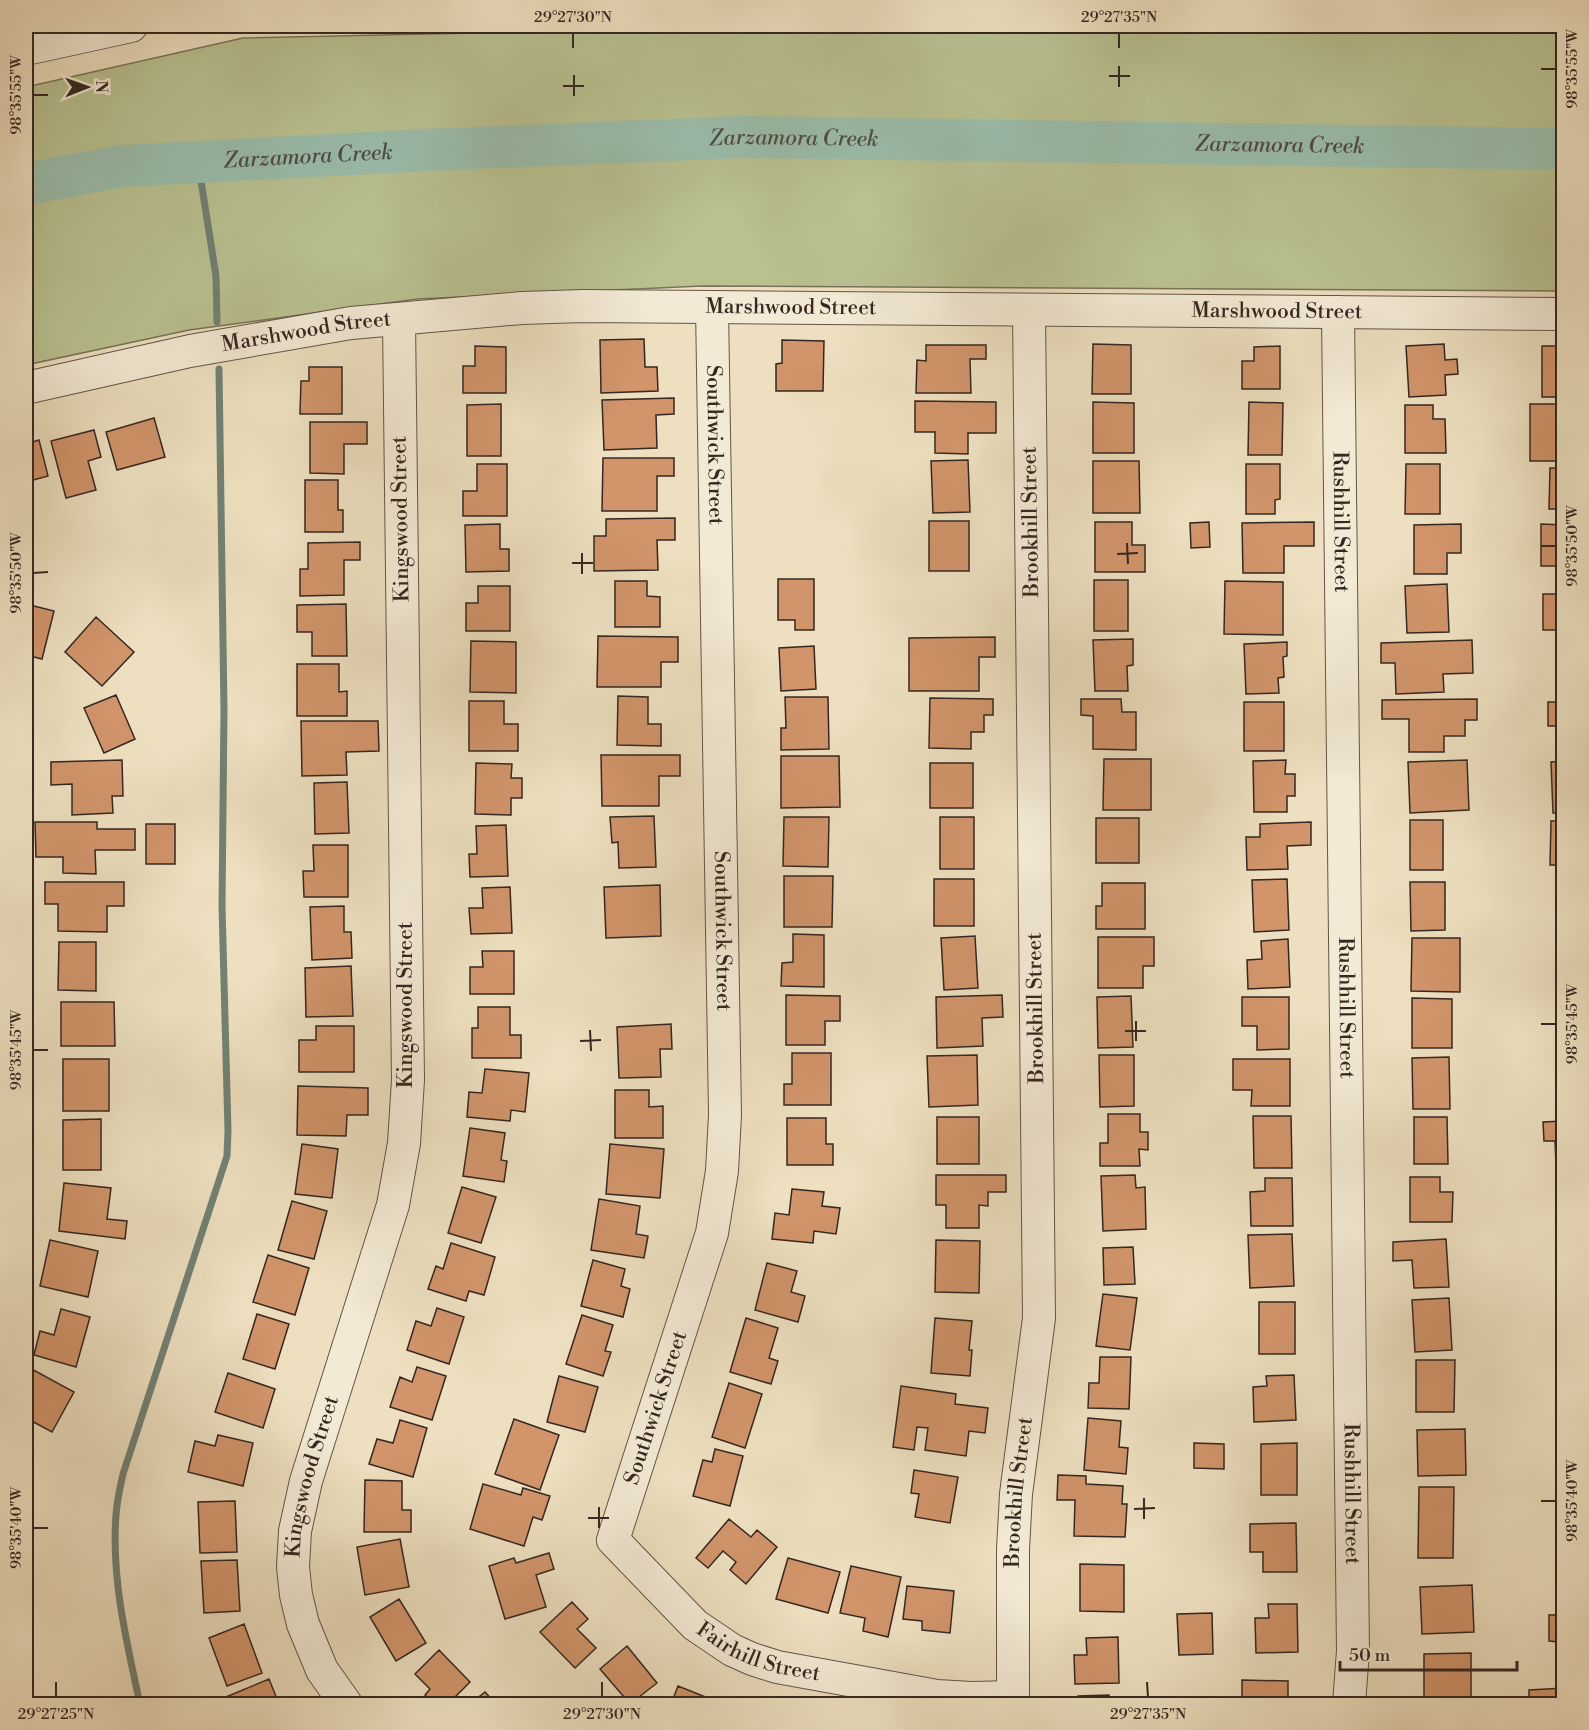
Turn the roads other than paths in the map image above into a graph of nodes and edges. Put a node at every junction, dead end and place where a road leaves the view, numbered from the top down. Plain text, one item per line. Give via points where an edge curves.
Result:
1 (131, 26) edge
2 (26, 50) edge
3 (712, 306) junction
4 (1029, 310) junction
5 (1338, 312) junction
6 (1563, 314) edge
7 (399, 320) junction
8 (26, 388) edge
9 (613, 1540) joint
10 (1013, 1701) edge
11 (346, 1704) edge
12 (1349, 1704) edge

1 - 2 street
3 - 4 street, Marshwood Street
3 - 7 street, Marshwood Street via 522,308
3 - 9 street, Southwick Street via 725,1115 722,1171 712,1233
4 - 5 street, Marshwood Street
4 - 10 street, Brookhill Street via 1039,1318 1016,1494
5 - 6 street, Marshwood Street
5 - 12 street, Rushhill Street via 1353,1651
7 - 8 street, Marshwood Street via 351,323 190,351
7 - 11 street, Kingswood Street via 407,1090 404,1143 393,1205 306,1481 295,1531 293,1567 303,1624 322,1670
9 - 10 street, Fairhill Street via 695,1625 752,1659 937,1696

